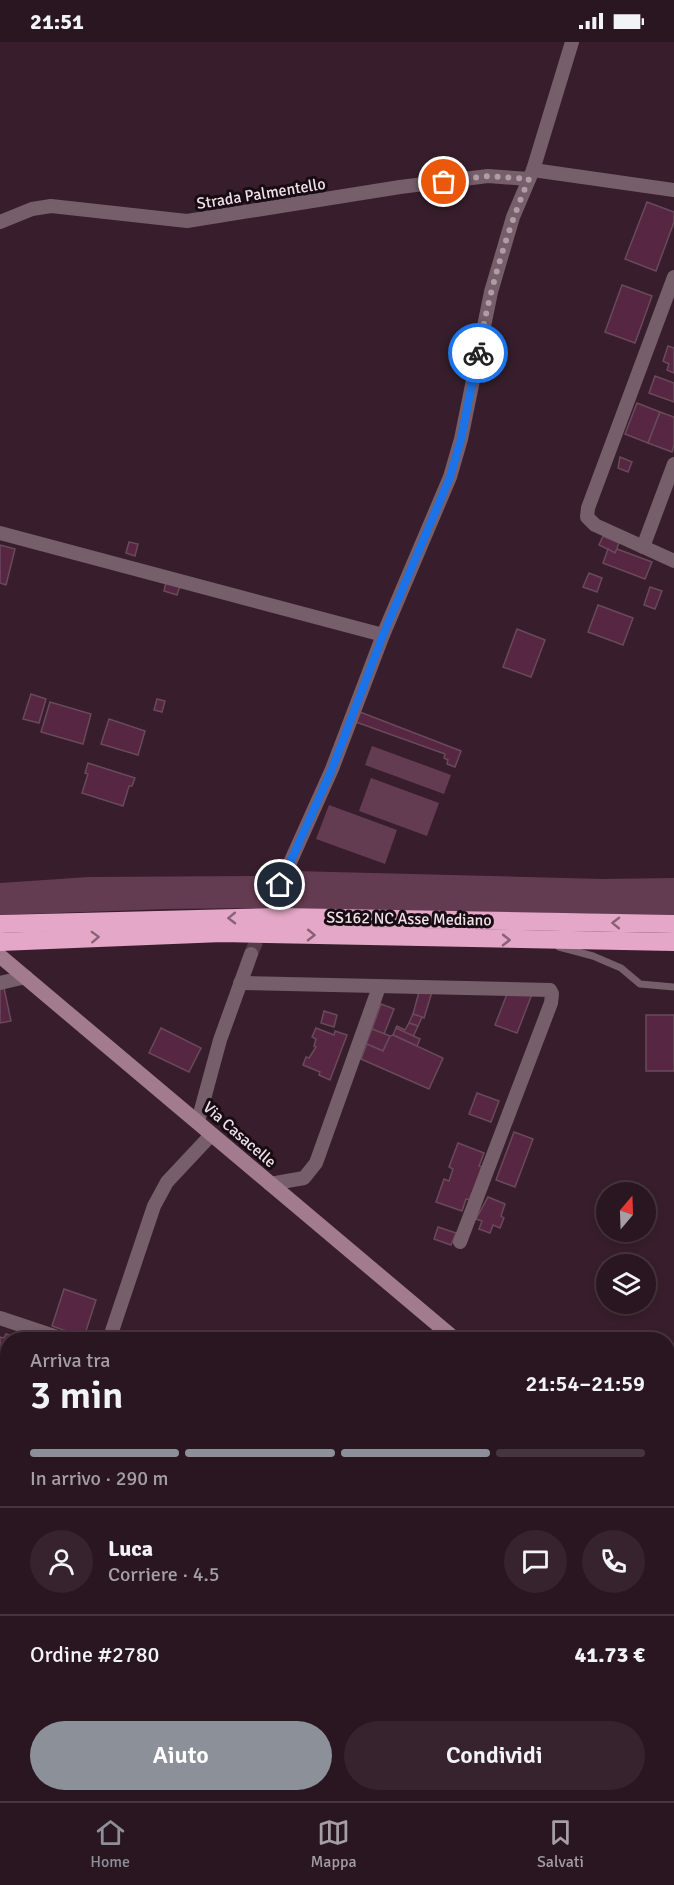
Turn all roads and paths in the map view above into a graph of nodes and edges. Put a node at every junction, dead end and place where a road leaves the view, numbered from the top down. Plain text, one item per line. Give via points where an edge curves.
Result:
1 (572, 42) edge
2 (531, 175) junction
3 (674, 190) edge
4 (0, 222) edge
5 (674, 277) edge
6 (674, 464) edge
7 (0, 533) edge
8 (643, 547) junction
9 (674, 561) edge
10 (383, 635) junction
11 (280, 885) tunnel mouth
12 (6, 924) edge
13 (674, 924) edge
14 (534, 940) junction
15 (0, 942) edge
16 (674, 942) edge
17 (250, 954) tunnel mouth
18 (0, 956) edge
19 (26, 977) junction
20 (0, 983) edge
21 (240, 983) junction
22 (379, 987) junction
23 (674, 987) edge
24 (198, 1121) junction
25 (212, 1134) junction
26 (270, 1184) junction
27 (460, 1242) dead end
28 (0, 1318) edge
29 (42, 1332) edge
30 (112, 1332) edge
31 (446, 1332) edge

1 - 2 street
2 - 3 street, Strada Palmentello
2 - 4 street, Strada Palmentello via 399,187 187,221 51,206
2 - 10 street via 513,217 491,292 450,477
5 - 8 street via 588,508 587,517 595,525
6 - 8 street
7 - 10 street
8 - 9 street
10 - 11 street via 332,769
13 -> 12 highway, SS162 NC Asse Mediano via 279,917
15 -> 14 highway, SS162 NC Asse Mediano via 222,933
14 - 16 highway, SS162 NC Asse Mediano
14 - 23 lane via 593,956 621,968 640,984
17 - 21 street
18 - 19 street, Via Casacelle
19 - 20 street
19 - 24 street, Via Casacelle
21 - 22 street
21 - 24 street
22 - 26 street via 316,1163 304,1178
22 - 27 street via 543,988 552,994
24 - 25 street, Via Casacelle
25 - 26 street, Via Casacelle
25 - 30 street via 167,1182 154,1206
26 - 31 street, Via Casacelle
28 - 29 street

